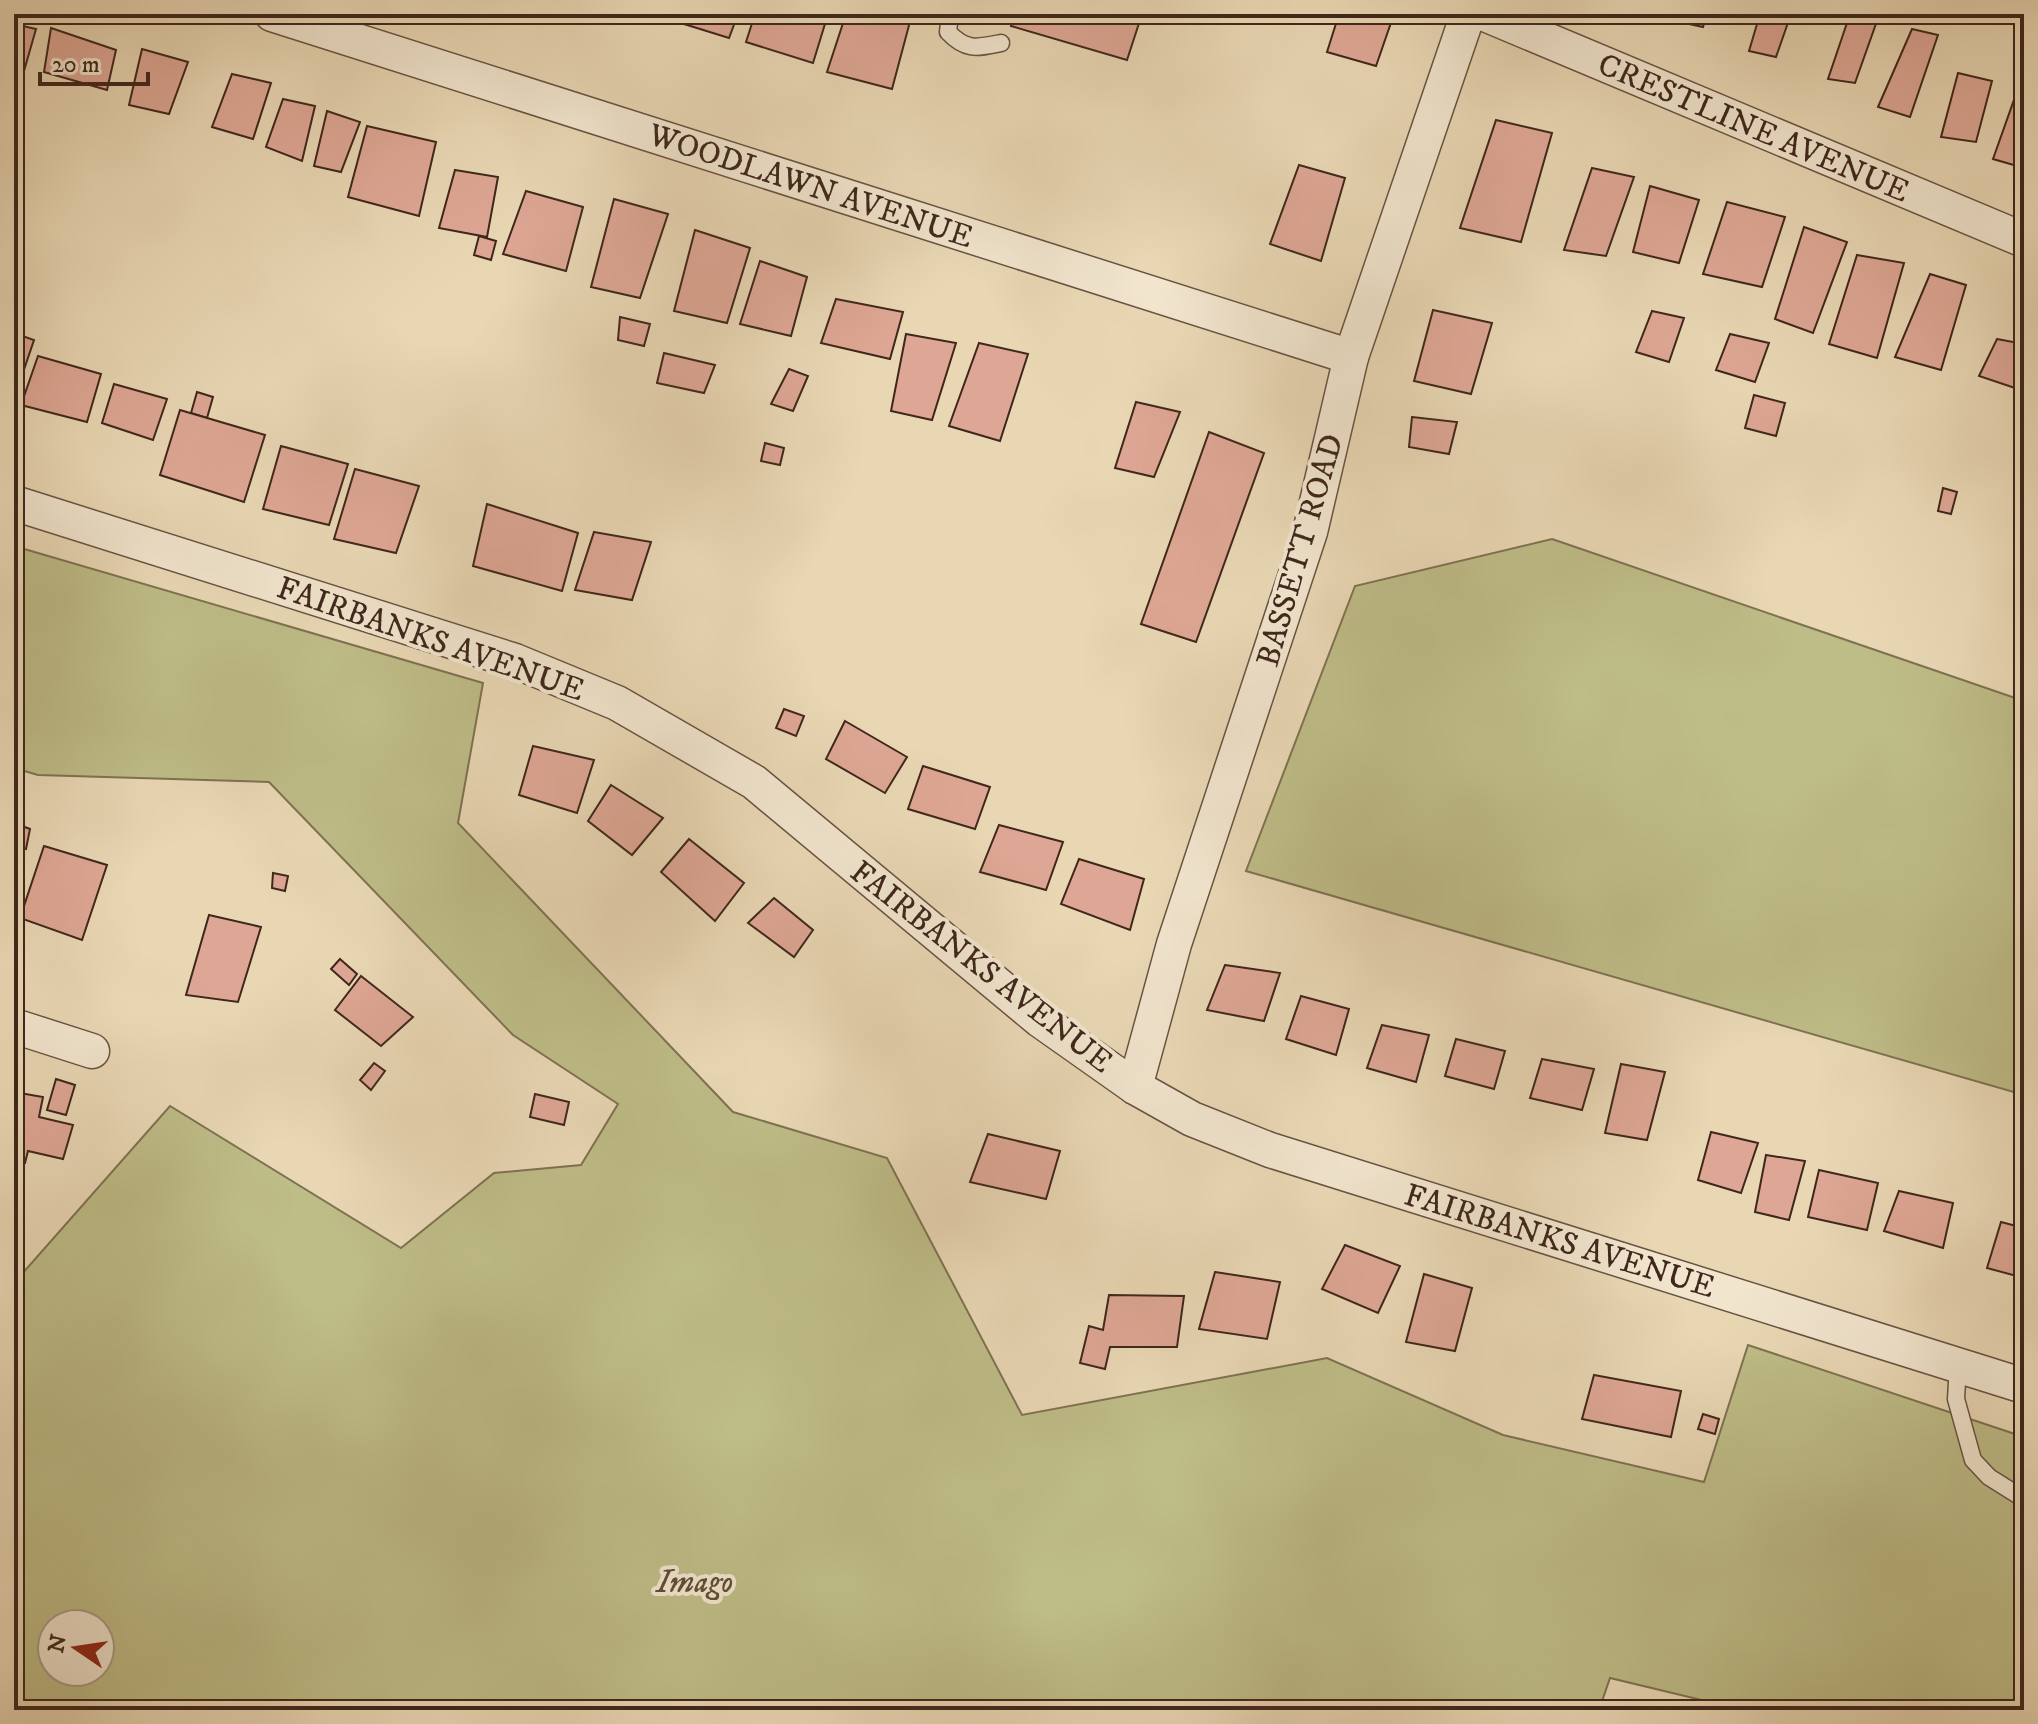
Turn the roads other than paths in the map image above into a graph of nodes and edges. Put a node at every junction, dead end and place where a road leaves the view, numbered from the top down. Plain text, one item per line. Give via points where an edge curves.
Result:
1 (272, 14) edge
2 (950, 14) edge
3 (1468, 14) edge
4 (1485, 14) edge
5 (1001, 43) dead end
6 (2024, 240) edge
7 (1351, 357) junction
8 (14, 503) edge
9 (14, 1026) edge
10 (92, 1051) dead end
11 (1135, 1087) junction
12 (1958, 1365) junction
13 (2024, 1386) edge
14 (2024, 1499) edge

1 - 7 street, WOODLAWN AVENUE
2 - 5 lane via 948,32 959,44 977,48
3 - 7 street, BASSETT ROAD
4 - 6 street, CRESTLINE AVENUE
7 - 11 street, BASSETT ROAD via 1310,532 1174,944
8 - 11 street, FAIRBANKS AVENUE via 515,661 617,703 754,782 1040,1020
9 - 10 street
11 - 12 street, FAIRBANKS AVENUE via 1192,1119 1270,1150
12 - 13 street, FAIRBANKS AVENUE
12 - 14 lane via 1956,1399 1973,1460

